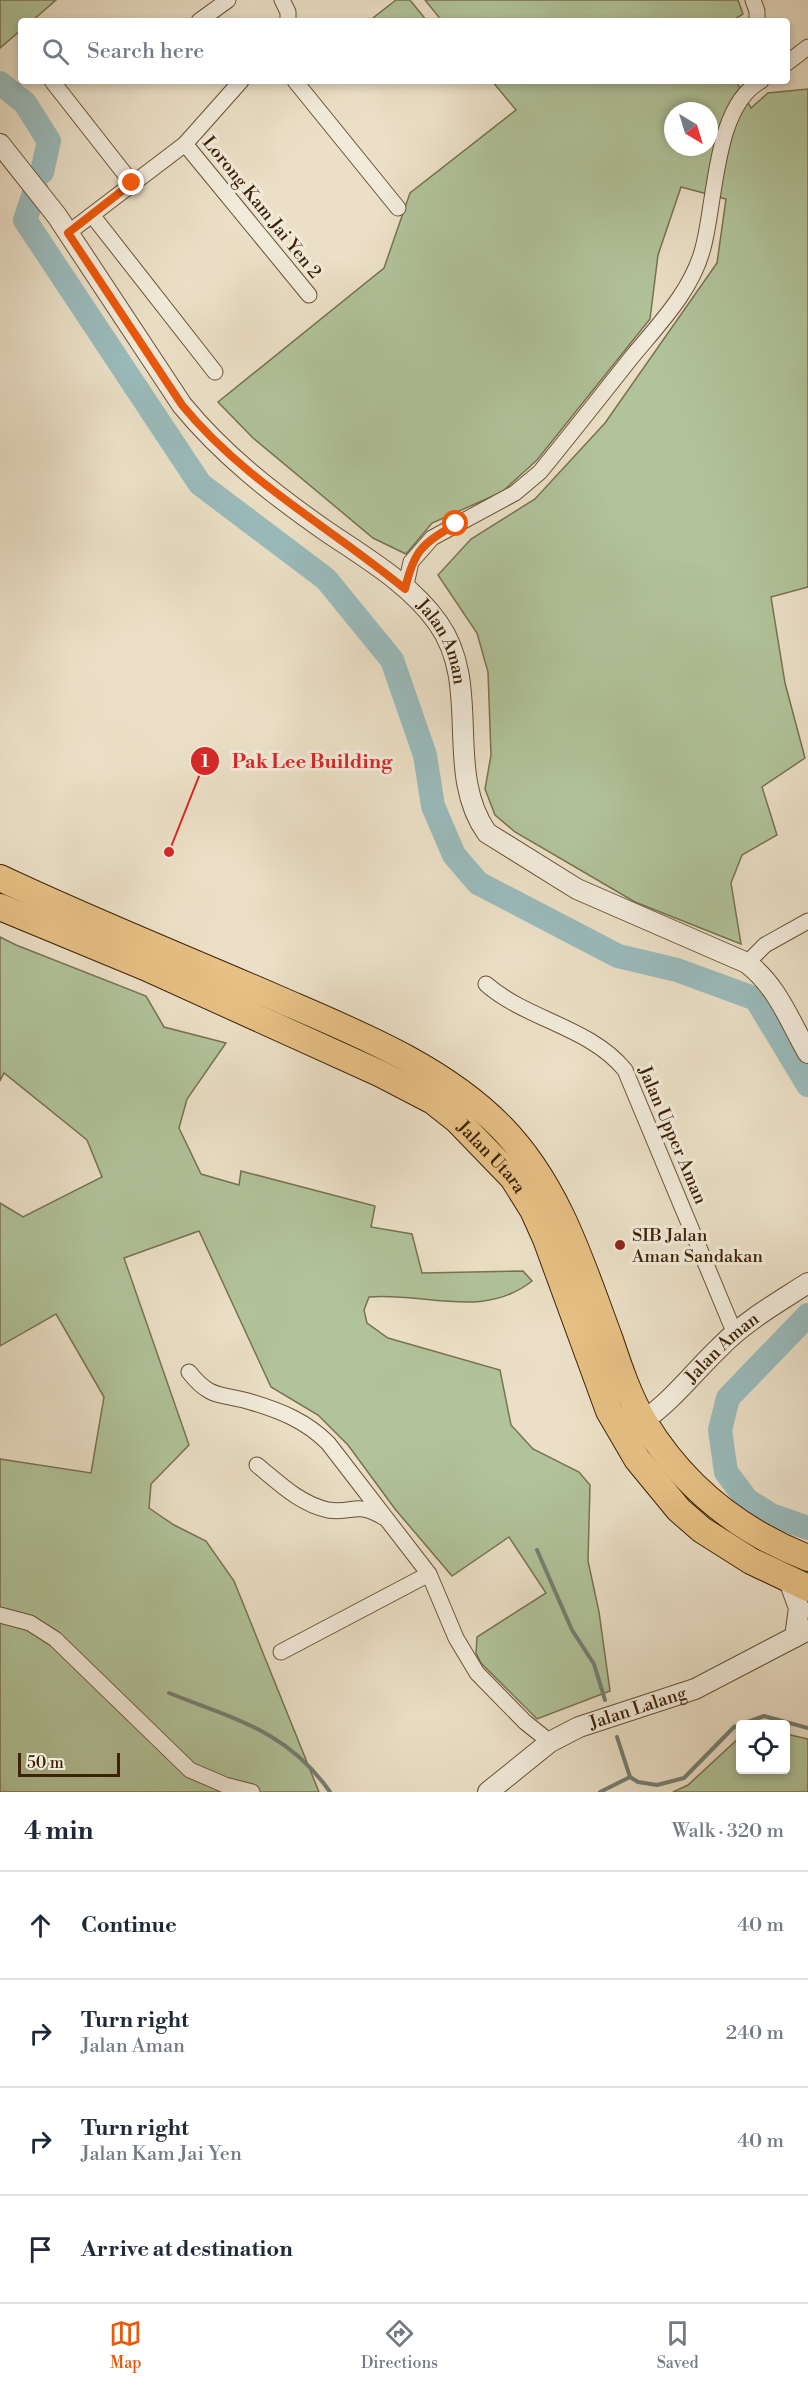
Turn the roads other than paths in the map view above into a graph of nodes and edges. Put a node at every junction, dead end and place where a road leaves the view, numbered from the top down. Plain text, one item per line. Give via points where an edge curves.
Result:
1 (228, 0) edge
2 (282, 0) edge
3 (753, 0) edge
4 (203, 18) edge
5 (288, 18) edge
6 (757, 18) edge
7 (808, 47) edge
8 (790, 61) edge
9 (54, 84) edge
10 (238, 84) edge
11 (297, 84) edge
12 (755, 84) edge
13 (0, 144) edge
14 (185, 144) junction
15 (132, 183) junction
16 (398, 208) dead end
17 (92, 215) junction
18 (68, 233) junction
19 (309, 295) dead end
20 (215, 372) dead end
21 (405, 589) junction
22 (0, 878) edge
23 (0, 907) edge
24 (808, 921) edge
25 (747, 963) junction
26 (486, 984) dead end
27 (808, 1053) edge
28 (808, 1283) edge
29 (735, 1334) junction
30 (189, 1372) dead end
31 (643, 1421) junction
32 (257, 1465) dead end
33 (386, 1518) junction
34 (808, 1558) edge
35 (756, 1563) junction
36 (429, 1574) junction
37 (798, 1583) edge
38 (0, 1615) edge
39 (802, 1633) edge
40 (281, 1652) dead end
41 (549, 1743) junction
42 (252, 1792) edge
43 (488, 1792) edge

1 - 4 street
2 - 5 street
3 - 6 street
7 - 8 street
9 - 15 street
10 - 14 street
11 - 16 street
12 - 21 street via 734,108 723,143 703,248 682,293 540,472 515,493 432,538 411,562
13 - 18 street, Jalan Aman
14 - 15 street
14 - 19 street, Lorong Kam Jai Yen 2
15 - 17 street
17 - 18 street
17 - 20 street
18 - 21 street, Jalan Aman via 201,428 270,490
21 - 25 street, Jalan Aman via 439,623 452,648 463,696 469,793 487,833 577,889
22 - 31 highway, Jalan Utara via 325,1019 446,1081 478,1106 522,1150 558,1204
23 - 35 highway, Jalan Utara via 381,1074 433,1101 457,1120 502,1165 533,1210 609,1411 626,1443 679,1510 702,1530
24 - 25 street via 765,945
25 - 27 street, Jalan Aman via 762,975 782,1002
26 - 29 street, Jalan Upper Aman via 514,1004 612,1056 625,1070
28 - 29 street, Jalan Aman
29 - 31 street, Jalan Aman via 667,1404
30 - 33 street via 201,1388 292,1416 312,1427
31 - 34 highway, Jalan Utara via 673,1462 710,1502 776,1546
31 - 35 highway via 635,1429 634,1437 641,1449 689,1503
32 - 33 street via 307,1503 335,1510 360,1507
33 - 36 street
35 - 37 highway, Jalan Utara
36 - 40 street
36 - 41 street via 456,1638 477,1673
37 - 39 street
38 - 42 street via 30,1623 55,1640 190,1770
39 - 41 street, Jalan Lalang via 706,1684 604,1717
41 - 43 street, Jalan Lalang

